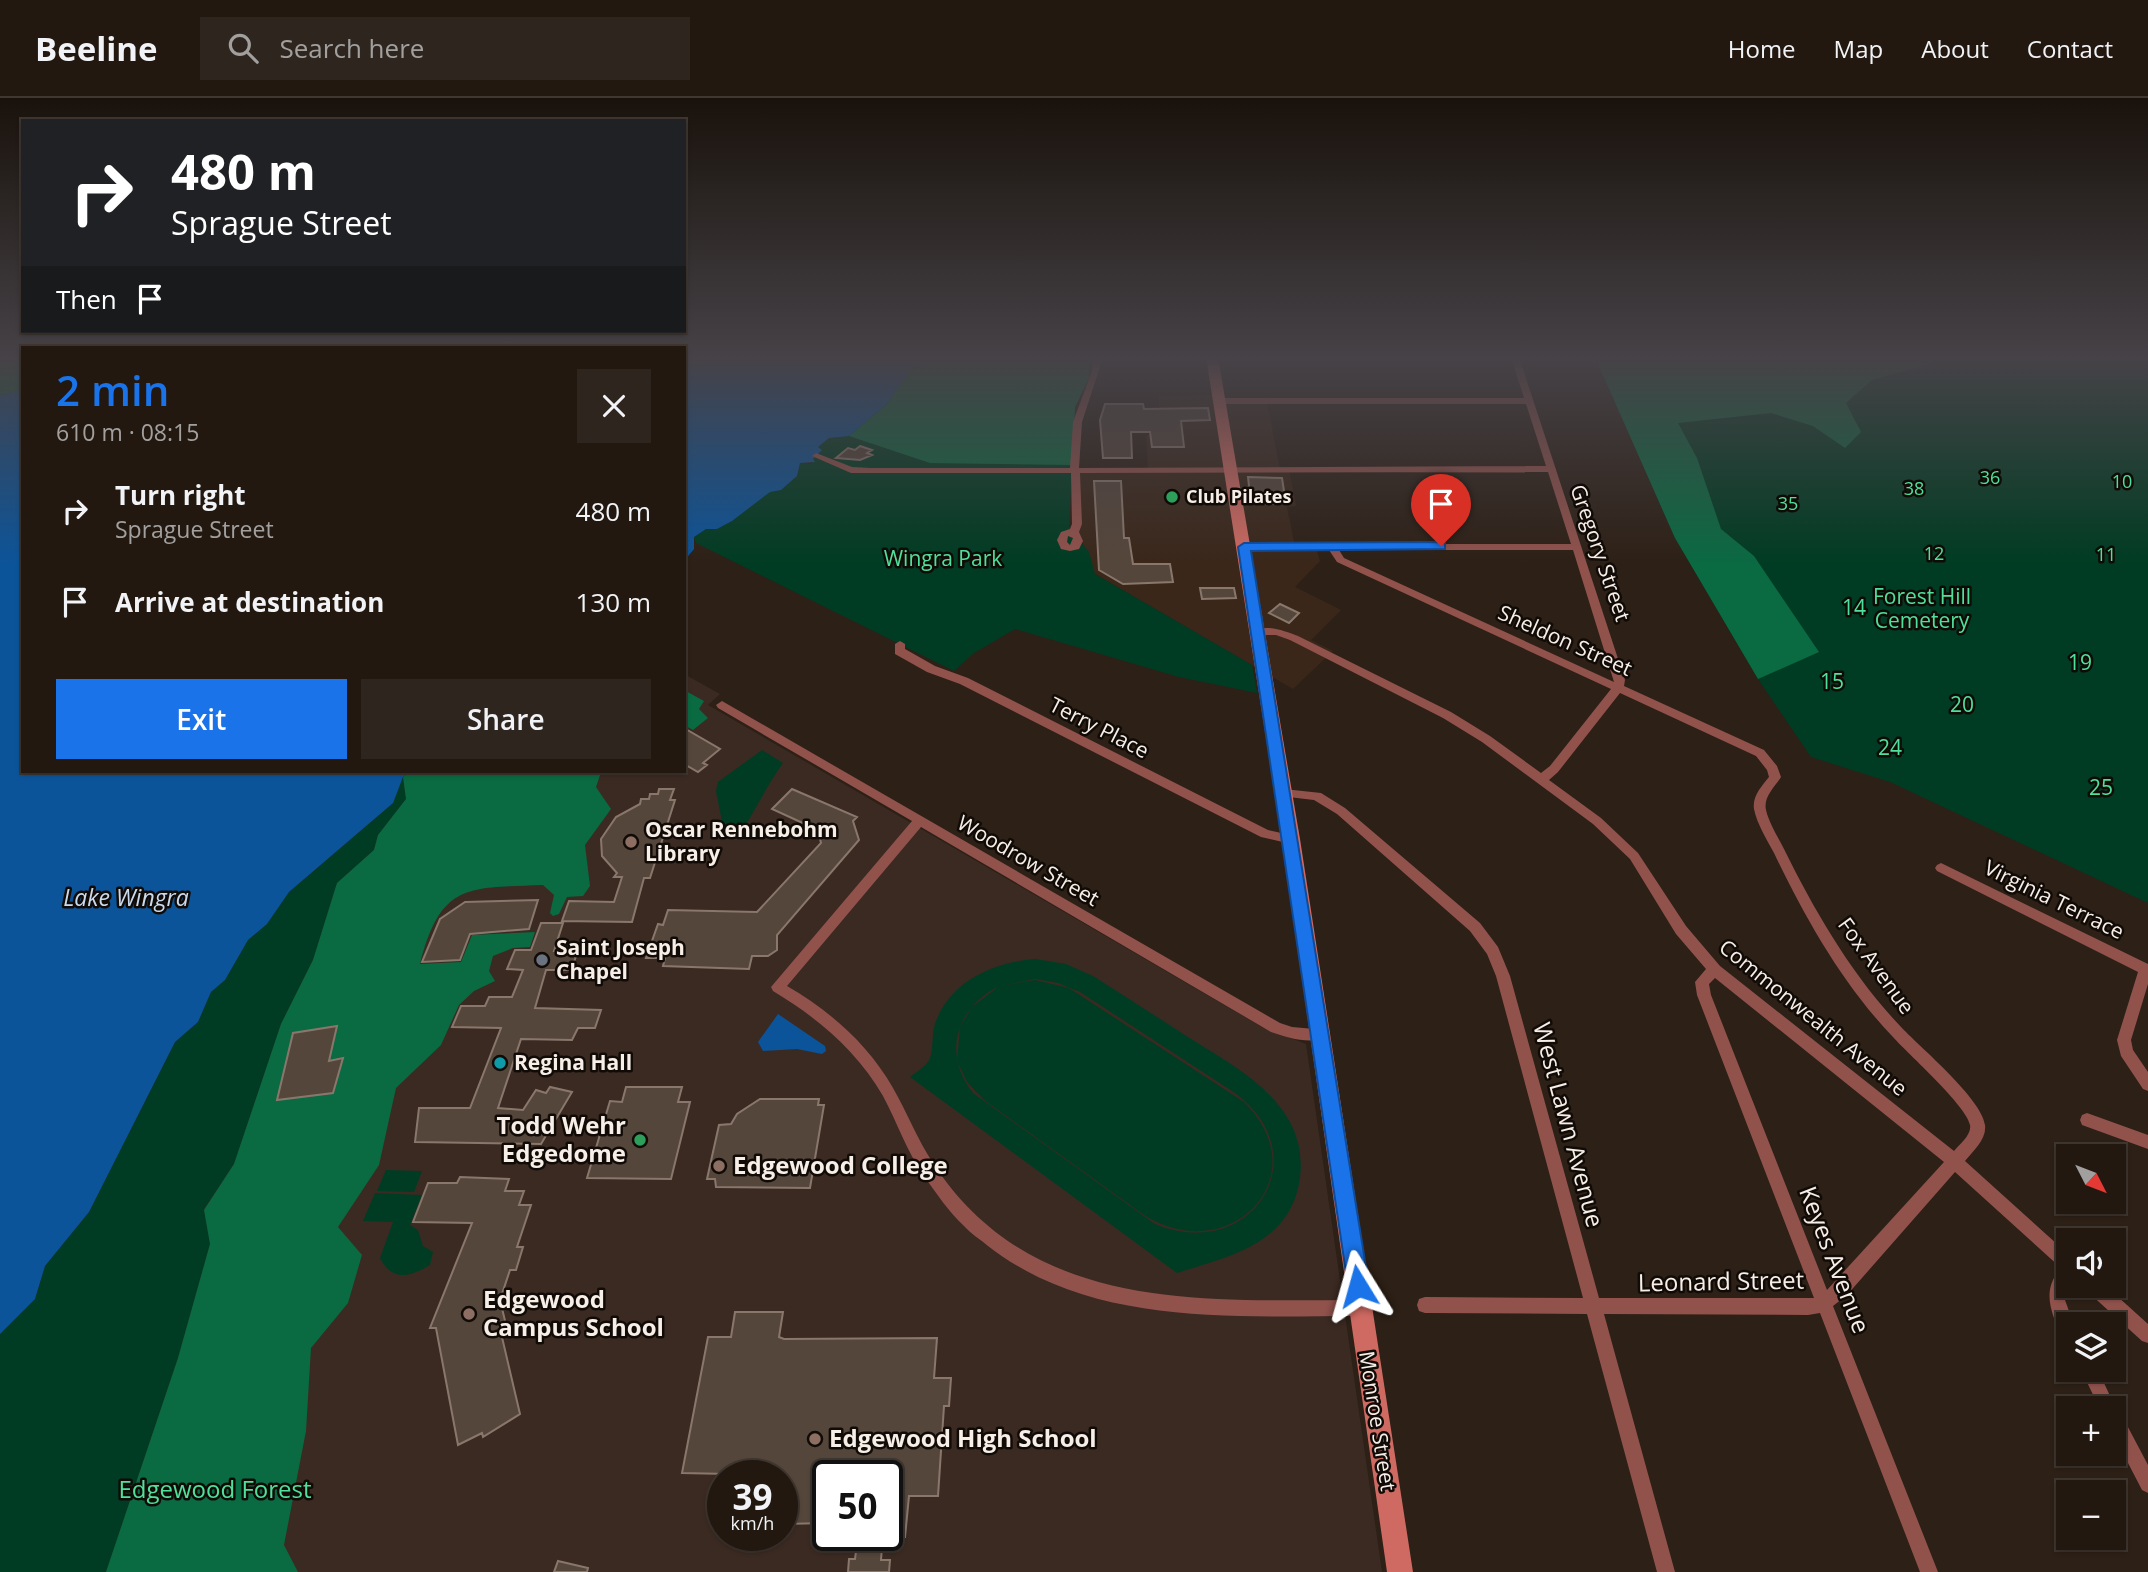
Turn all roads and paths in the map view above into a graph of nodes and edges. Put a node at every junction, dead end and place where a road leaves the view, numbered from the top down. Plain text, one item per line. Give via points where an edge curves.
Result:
1 (1080, 426) edge
2 (1224, 426) edge
3 (1536, 426) edge
4 (816, 456) dead end
5 (1230, 468) junction
6 (1551, 469) junction
7 (1077, 470) junction
8 (1073, 534) dead end
9 (1244, 547) junction
10 (1577, 547) junction
11 (1333, 548) junction
12 (1258, 632) junction
13 (900, 644) dead end
14 (1619, 686) junction
15 (722, 705) dead end
16 (1775, 777) joint
17 (1542, 779) junction
18 (1284, 793) junction
19 (919, 820) junction
20 (1291, 839) junction
21 (1941, 869) dead end
22 (2147, 969) edge
23 (1715, 970) junction
24 (1321, 1034) junction
25 (2148, 1084) edge
26 (2087, 1120) dead end
27 (2148, 1142) edge
28 (1954, 1160) junction
29 (2056, 1253) edge
30 (2107, 1298) edge
31 (1823, 1304) junction
32 (1425, 1305) dead end
33 (1361, 1308) junction
34 (1595, 1308) junction
35 (2148, 1335) edge
36 (2126, 1441) edge
37 (2148, 1484) edge
38 (1400, 1572) edge
39 (1666, 1572) edge
40 (1928, 1572) edge

1 - 7 street
2 - 5 main road, Monroe Street
3 - 6 street, Gregory Street
4 - 7 street via 851,470
5 - 6 street
5 - 7 street
5 - 9 main road, Monroe Street
6 - 10 street, Gregory Street
7 - 8 street
9 - 11 street
9 - 12 main road, Monroe Street
10 - 11 street
10 - 14 street, Gregory Street via 1619,669
11 - 14 street, Sheldon Street via 1336,558 1367,573
12 - 17 street, Commonwealth Avenue via 1294,638 1410,695 1486,739
12 - 18 main road, Monroe Street
13 - 20 street, Terry Place via 899,651 931,670 964,681 1265,834
14 - 16 street, Sheldon Street via 1753,748 1765,758
14 - 17 street
15 - 19 street, Woodrow Street
16 - 28 street, Fox Avenue via 1760,798 1760,810 1810,911 1887,1021 1975,1117 1976,1136
17 - 23 street, Commonwealth Avenue via 1634,856 1681,930
18 - 20 main road, Monroe Street
18 - 34 street, West Lawn Avenue via 1317,796 1341,811 1475,926 1493,951
19 - 24 street, Woodrow Street via 1276,1028
19 - 33 street via 778,987 833,1024 864,1056 952,1203 991,1240 1025,1262 1088,1291 1186,1307
20 - 24 main road, Monroe Street
21 - 22 street, Virginia Terrace
22 - 25 street via 2124,1040 2126,1052
23 - 28 street, Commonwealth Avenue
23 - 31 street, Keyes Avenue via 1704,979 1702,988
24 - 33 main road, Monroe Street
26 - 27 street
28 - 29 street, Commonwealth Avenue
28 - 31 street, Leonard Street
30 - 35 street
31 - 34 street, Leonard Street
31 - 40 street, Keyes Avenue
32 - 34 street, Leonard Street
33 - 38 main road, Monroe Street
34 - 39 street, West Lawn Avenue
36 - 37 street

